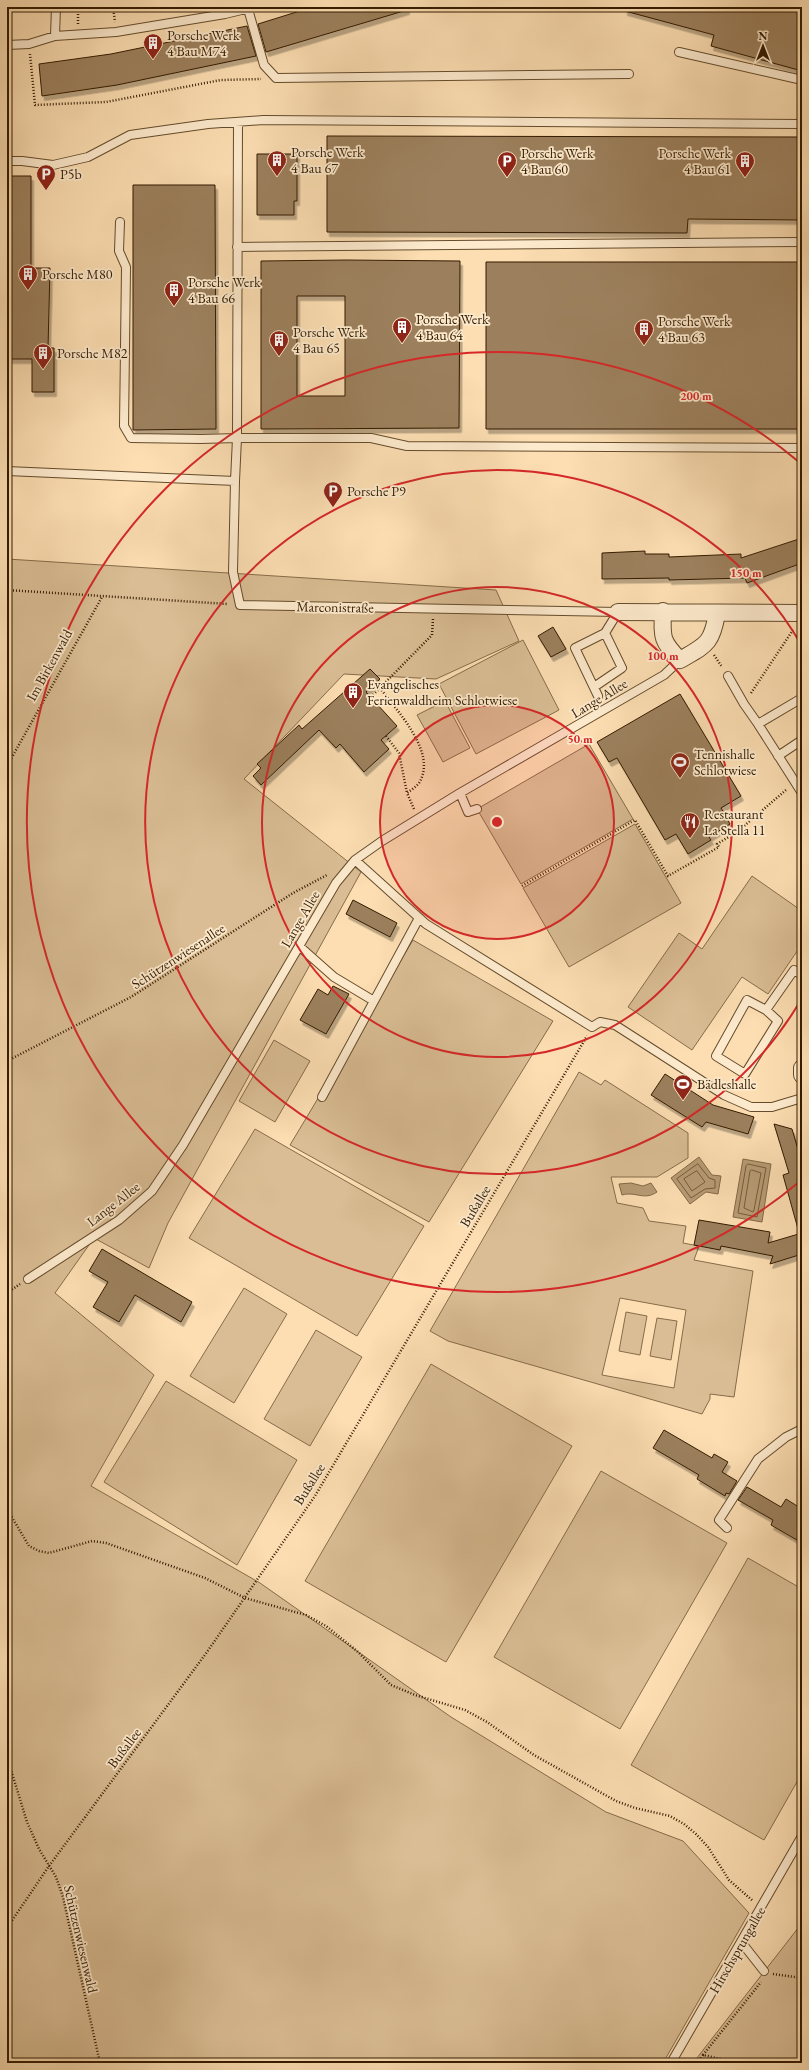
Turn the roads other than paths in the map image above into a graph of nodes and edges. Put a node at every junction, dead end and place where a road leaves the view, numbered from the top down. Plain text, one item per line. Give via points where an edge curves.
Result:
1 (56, 7) edge
2 (251, 8) edge
3 (224, 11) edge
4 (56, 36) junction
5 (7, 45) edge
6 (679, 52) dead end
7 (629, 74) dead end
8 (802, 80) edge
9 (238, 122) junction
10 (802, 124) edge
11 (7, 161) edge
12 (120, 222) dead end
13 (802, 242) edge
14 (237, 247) junction
15 (237, 438) junction
16 (802, 448) edge
17 (7, 471) edge
18 (235, 481) junction
19 (618, 612) junction
20 (663, 612) junction
21 (717, 613) junction
22 (802, 613) edge
23 (605, 633) junction
24 (680, 660) junction
25 (728, 676) road end
26 (594, 687) junction
27 (598, 696) dead end
28 (802, 698) edge
29 (758, 724) junction
30 (802, 740) edge
31 (778, 756) junction
32 (799, 787) edge
33 (460, 793) junction
34 (477, 809) dead end
35 (355, 860) junction
36 (419, 918) junction
37 (299, 946) junction
38 (802, 975) edge
39 (374, 1001) junction
40 (766, 1010) junction
41 (802, 1068) edge
42 (802, 1075) edge
43 (322, 1097) dead end
44 (802, 1098) edge
45 (28, 1279) dead end
46 (802, 1429) edge
47 (727, 1528) dead end
48 (802, 1836) edge
49 (742, 1943) junction
50 (766, 1972) road end
51 (671, 2063) edge

1 - 4 lane
2 - 3 lane
2 - 7 lane via 264,65 276,78
3 - 4 lane via 116,32
4 - 5 lane via 30,44
6 - 8 lane
9 - 10 lane
9 - 11 lane via 130,135 88,157 53,165
9 - 14 lane
12 - 15 lane via 119,251 126,267 124,426 131,438
13 - 14 lane
14 - 15 lane
15 - 16 lane via 371,438 407,446
15 - 18 lane
17 - 18 lane
18 - 19 lane, Marconistraße via 233,572 240,605
19 - 20 street, Marconistraße
19 - 23 lane
20 - 21 street, Marconistraße
20 - 24 street via 662,632 666,646
21 - 22 street, Marconistraße
21 - 24 street via 715,628 706,645
23 - 26 lane via 622,668
23 - 26 lane via 575,648
24 - 33 lane, Lange Allee via 664,675
25 - 29 lane
26 - 27 lane
28 - 29 lane
29 - 31 lane
30 - 31 lane
31 - 32 lane
33 - 34 lane via 468,812
33 - 35 lane, Lange Allee
35 - 36 lane
35 - 37 lane, Lange Allee via 336,883
36 - 39 lane
36 - 44 lane via 592,1027 600,1022 615,1025 724,1095 751,1107 772,1107
37 - 39 lane via 334,977
37 - 45 lane, Lange Allee via 183,1145 152,1191 119,1220
38 - 40 lane via 794,970
39 - 43 lane
40 - 40 lane via 747,1000 716,1056 745,1074 778,1021
41 - 42 street
46 - 47 lane via 786,1437 758,1459 719,1520
48 - 49 lane, Hirschsprungallee
49 - 50 lane
49 - 51 lane, Hirschsprungallee

